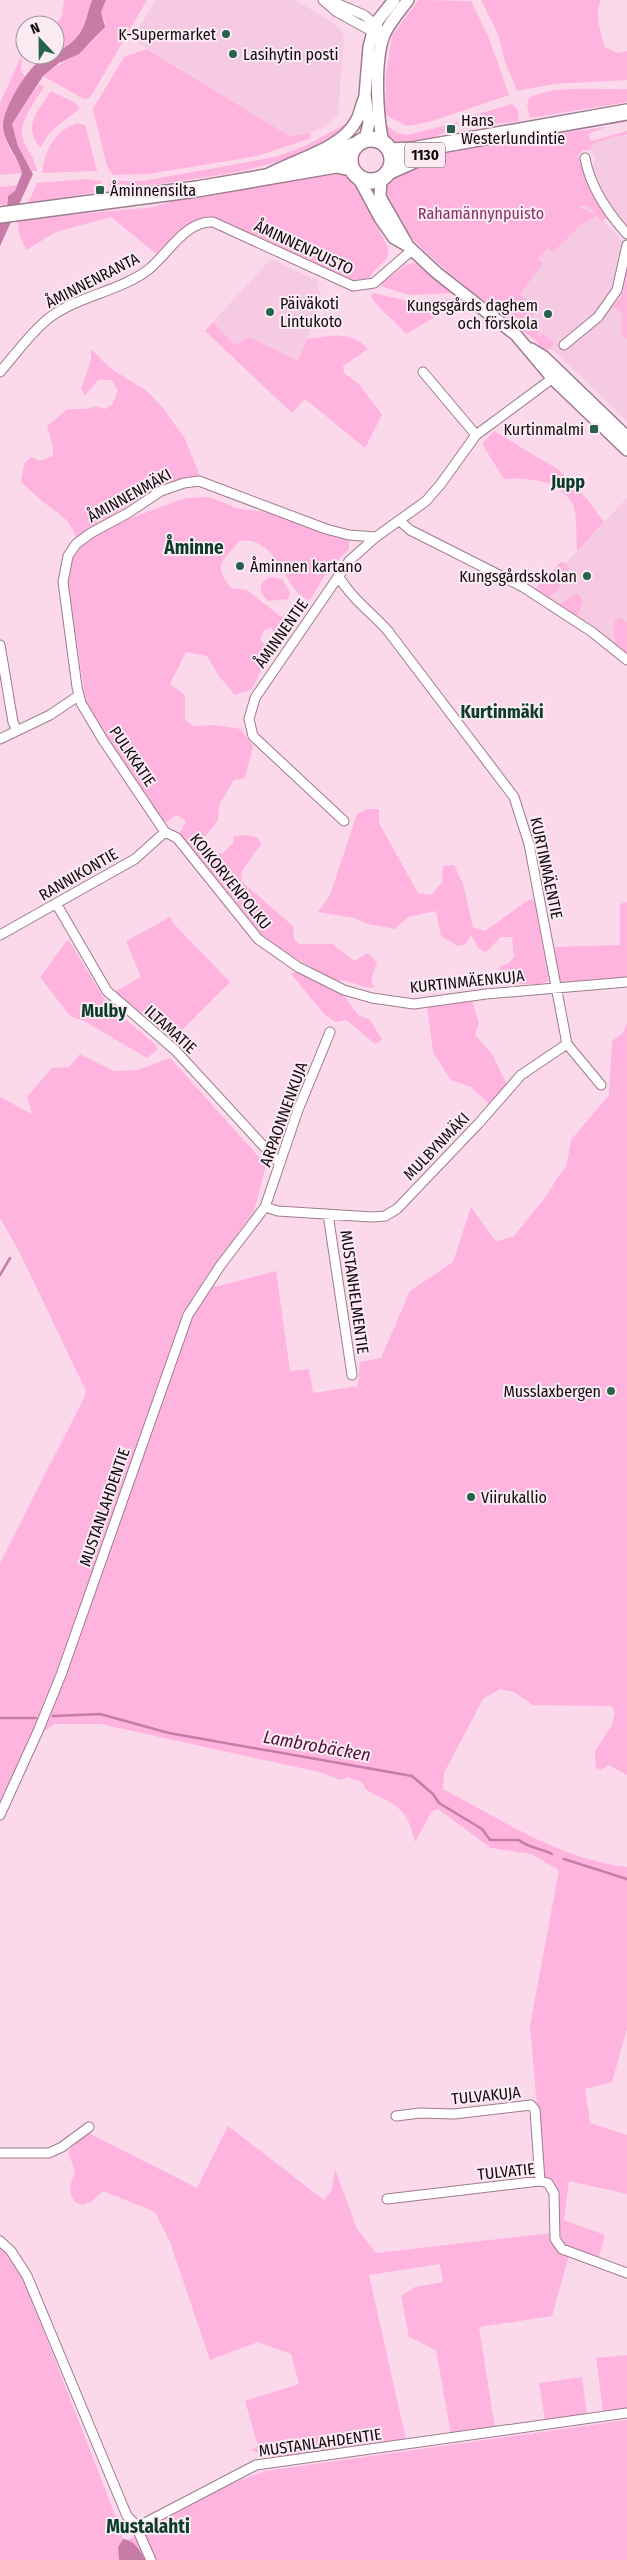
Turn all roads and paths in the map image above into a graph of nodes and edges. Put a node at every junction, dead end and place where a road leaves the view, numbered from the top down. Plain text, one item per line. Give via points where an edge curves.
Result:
1 (323, 0) edge
2 (329, 0) edge
3 (394, 0) edge
4 (408, 0) edge
5 (374, 29) junction
6 (384, 35) junction
7 (365, 95) junction
8 (627, 112) edge
9 (463, 140) junction
10 (360, 142) junction
11 (387, 147) junction
12 (585, 158) dead end
13 (354, 172) junction
14 (280, 174) junction
15 (384, 175) junction
16 (261, 178) junction
17 (0, 215) edge
18 (204, 221) joint
19 (627, 234) edge
20 (627, 245) edge
21 (410, 248) junction
22 (564, 346) dead end
23 (0, 372) edge
24 (423, 372) dead end
25 (556, 376) junction
26 (476, 435) junction
27 (626, 445) edge
28 (400, 521) junction
29 (376, 536) junction
30 (338, 576) junction
31 (0, 645) edge
32 (627, 660) edge
33 (78, 696) junction
34 (16, 731) junction
35 (0, 739) edge
36 (344, 821) dead end
37 (165, 832) junction
38 (57, 904) junction
39 (0, 935) edge
40 (298, 967) joint
41 (627, 982) edge
42 (556, 988) junction
43 (330, 1032) dead end
44 (567, 1044) junction
45 (601, 1086) dead end
46 (280, 1164) junction
47 (265, 1207) junction
48 (328, 1214) junction
49 (352, 1375) dead end
50 (0, 1815) edge
51 (396, 2116) dead end
52 (89, 2127) dead end
53 (0, 2153) edge
54 (540, 2182) junction
55 (387, 2199) dead end
56 (0, 2241) edge
57 (627, 2273) edge
58 (627, 2413) edge
59 (135, 2524) junction
60 (151, 2560) edge

1 - 5 street via 337,12
2 - 5 street via 364,15
3 - 5 street
4 - 6 street
5 - 6 street
5 - 7 street via 369,47
6 - 11 street via 377,96 379,123
7 - 10 street via 369,123
7 - 16 street via 357,120 346,135
8 - 9 main road, 1130
9 - 11 main road, 1130 via 402,152
9 - 15 main road, 1130
10 - 11 main road, 1130 via 375,139
10 - 13 main road via 350,153
10 - 14 main road, 1130
11 - 15 main road, 1130 via 392,162
12 - 19 street via 598,193
13 - 14 main road, 1130 via 336,165
13 - 15 main road, 1130 via 368,181
13 - 21 street via 388,230
14 - 16 main road, 1130
15 - 21 street via 380,197
16 - 17 main road, 1130
18 - 21 street, ÅMINNENPUISTO via 214,222 353,286 374,283
18 - 23 street, ÅMINNENRANTA via 193,225 162,258 133,280 49,318
20 - 22 street via 617,290 598,316
21 - 25 street via 516,335
24 - 26 street
25 - 26 street, ÅMINNENTIE
25 - 27 street
26 - 28 street, ÅMINNENTIE via 434,493
28 - 29 street, ÅMINNENTIE
28 - 32 street via 410,530 523,587
29 - 30 street, ÅMINNENTIE
29 - 33 street, ÅMINNENMÄKI via 349,535 326,529 199,481 161,491 91,533 76,544 68,556 63,582
30 - 36 street, ÅMINNENTIE via 255,698 249,719 253,736 261,746
30 - 42 street, KURTINMÄENTIE via 360,606 388,631 514,797 530,844
31 - 34 street
33 - 34 street via 50,715
33 - 37 street, PULKKATIE via 103,740
34 - 35 street
37 - 38 street, RANNIKONTIE via 135,859
37 - 40 street, KOIKORVENPOLKU via 177,838 254,935
38 - 39 street, RANNIKONTIE
38 - 46 street, ILTAMATIE via 107,991 175,1050
40 - 42 street, KURTINMÄENKUJA via 344,990 396,1003 414,1004
41 - 42 street, KURTINMÄENKUJA
42 - 44 street
43 - 46 street, ARPAONNENKUJA
44 - 45 street
44 - 48 street, MULBYNMÄKI via 521,1076 480,1124 397,1209 385,1216 372,1217
46 - 47 street, ARPAONNENKUJA
47 - 48 street, MULBYNMÄKI via 278,1211
47 - 50 street, MUSTANLAHDENTIE via 188,1315 61,1675
48 - 49 street, MUSTANHELMENTIE
51 - 54 street, TULVAKUJA via 454,2114 530,2105 534,2110
52 - 53 street via 49,2153
54 - 55 street, TULVATIE
54 - 57 street, TULVATIE via 548,2183 554,2193 555,2239 558,2245
56 - 59 street via 11,2250 27,2276 127,2516
58 - 59 street, MUSTANLAHDENTIE via 256,2465 143,2524
59 - 60 street

